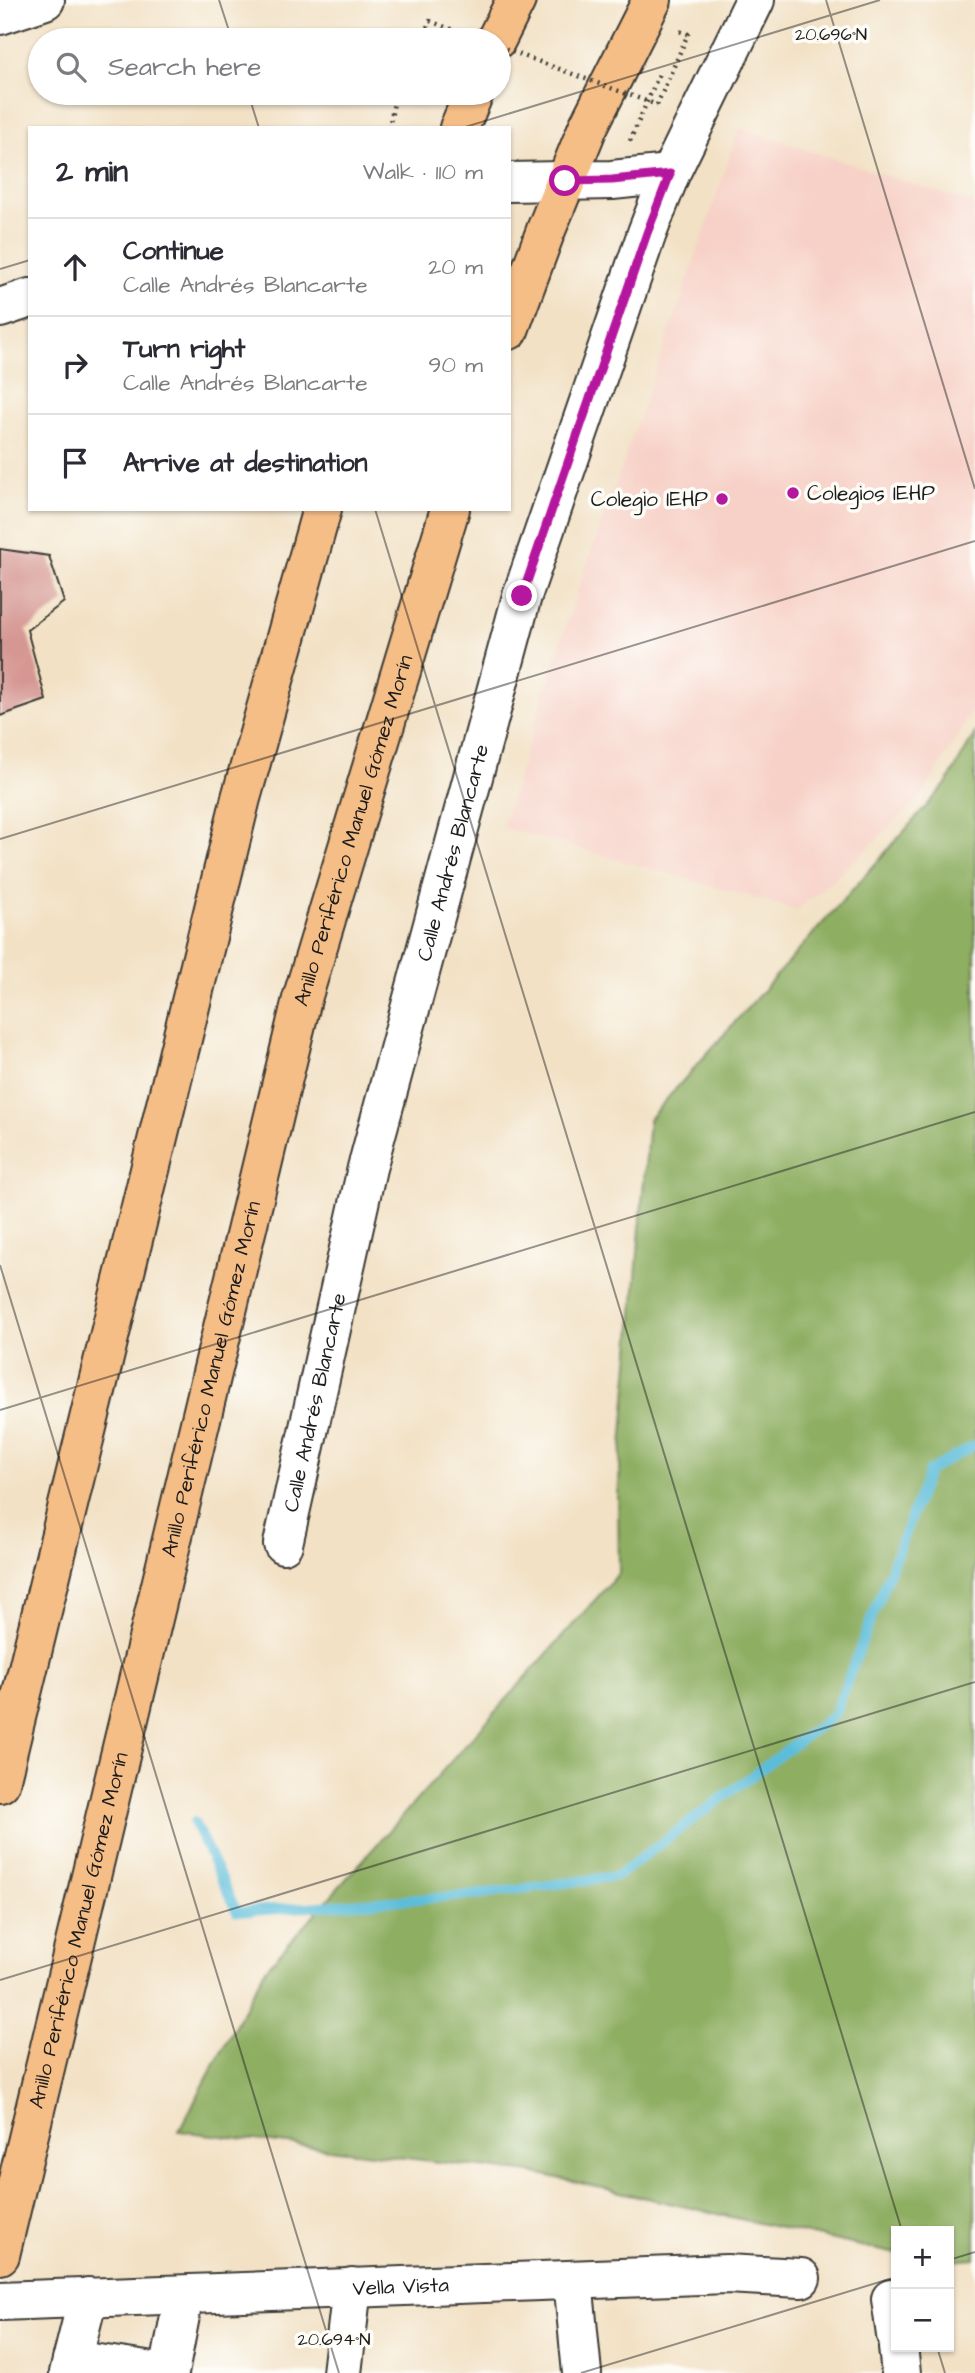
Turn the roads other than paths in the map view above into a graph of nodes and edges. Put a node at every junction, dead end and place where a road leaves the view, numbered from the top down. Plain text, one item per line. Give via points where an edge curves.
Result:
1 (45, 0) edge
2 (516, 0) edge
3 (652, 0) edge
4 (762, 4) edge
5 (0, 15) edge
6 (492, 28) edge
7 (469, 105) edge
8 (460, 126) edge
9 (670, 174) junction
10 (511, 181) edge
11 (565, 181) junction
12 (28, 299) edge
13 (0, 308) edge
14 (511, 325) edge
15 (321, 511) edge
16 (449, 511) edge
17 (283, 1544) dead end
18 (11, 1703) edge
19 (0, 1783) edge
20 (0, 2255) edge
21 (802, 2278) dead end
22 (573, 2280) junction
23 (352, 2287) junction
24 (184, 2295) junction
25 (88, 2297) junction
26 (0, 2301) edge
27 (899, 2352) edge
28 (70, 2366) edge
29 (160, 2373) edge
30 (169, 2373) edge
31 (342, 2373) edge
32 (582, 2373) edge
33 (901, 2373) edge

1 - 5 street
2 - 6 highway
3 - 11 highway
4 - 9 street, Calle Andrés Blancarte
7 - 8 highway
9 - 11 street
9 - 17 street, Calle Andrés Blancarte via 522,596 367,1168
10 - 11 street
11 - 14 highway
12 - 13 street
15 - 18 highway via 241,798
16 - 20 highway, Anillo Periférico Manuel Gómez Morín via 302,999
18 - 19 highway
21 - 22 street, Vella Vista via 727,2274
22 - 23 street, Vella Vista
22 - 32 street
23 - 24 street, Vella Vista
23 - 31 street
24 - 25 street, Vella Vista
24 - 30 street
25 - 26 street, Vella Vista
25 - 28 street
27 - 33 street
28 - 29 street

